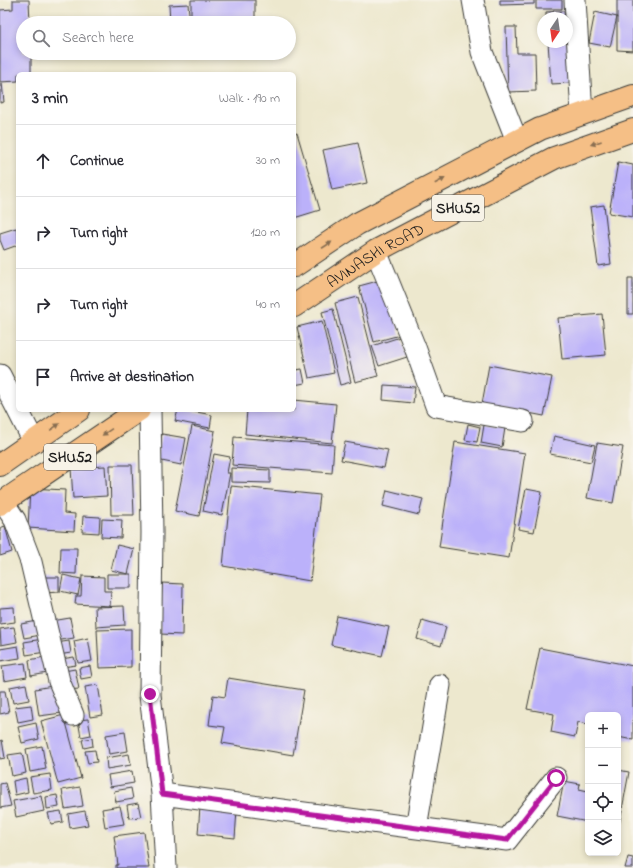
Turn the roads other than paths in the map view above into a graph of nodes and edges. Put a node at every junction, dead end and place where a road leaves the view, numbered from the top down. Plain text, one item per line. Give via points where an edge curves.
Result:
1 (473, 0) edge
2 (575, 0) edge
3 (633, 96) edge
4 (582, 114) junction
5 (633, 130) edge
6 (517, 141) junction
7 (376, 251) junction
8 (296, 265) edge
9 (296, 305) edge
10 (0, 375) edge
11 (16, 407) edge
12 (19, 412) edge
13 (77, 412) edge
14 (137, 412) edge
15 (150, 412) edge
16 (524, 421) dead end
17 (34, 442) junction
18 (0, 465) edge
19 (1, 503) edge
20 (440, 685) dead end
21 (73, 715) dead end
22 (556, 778) dead end
23 (162, 794) junction
24 (416, 828) junction
25 (166, 868) edge

1 - 6 street via 482,52
2 - 4 street
3 - 4 main road, AVINASHI ROAD / SHU52
4 - 6 main road, AVINASHI ROAD / SHU52 via 540,129
5 -> 7 main road, AVINASHI ROAD / SHU52 via 554,158
8 -> 6 main road, AVINASHI ROAD / SHU52 via 358,224
7 - 9 main road, AVINASHI ROAD / SHU52
7 - 16 street via 436,406
10 - 11 street
12 - 17 street
17 -> 13 main road, SHU52
14 -> 19 main road, SHU52
15 - 23 street via 150,694
17 - 18 main road, SHU52
19 - 21 street via 15,520 31,562 59,681
20 - 24 street
22 - 24 street via 507,840
23 - 24 street
23 - 25 street

